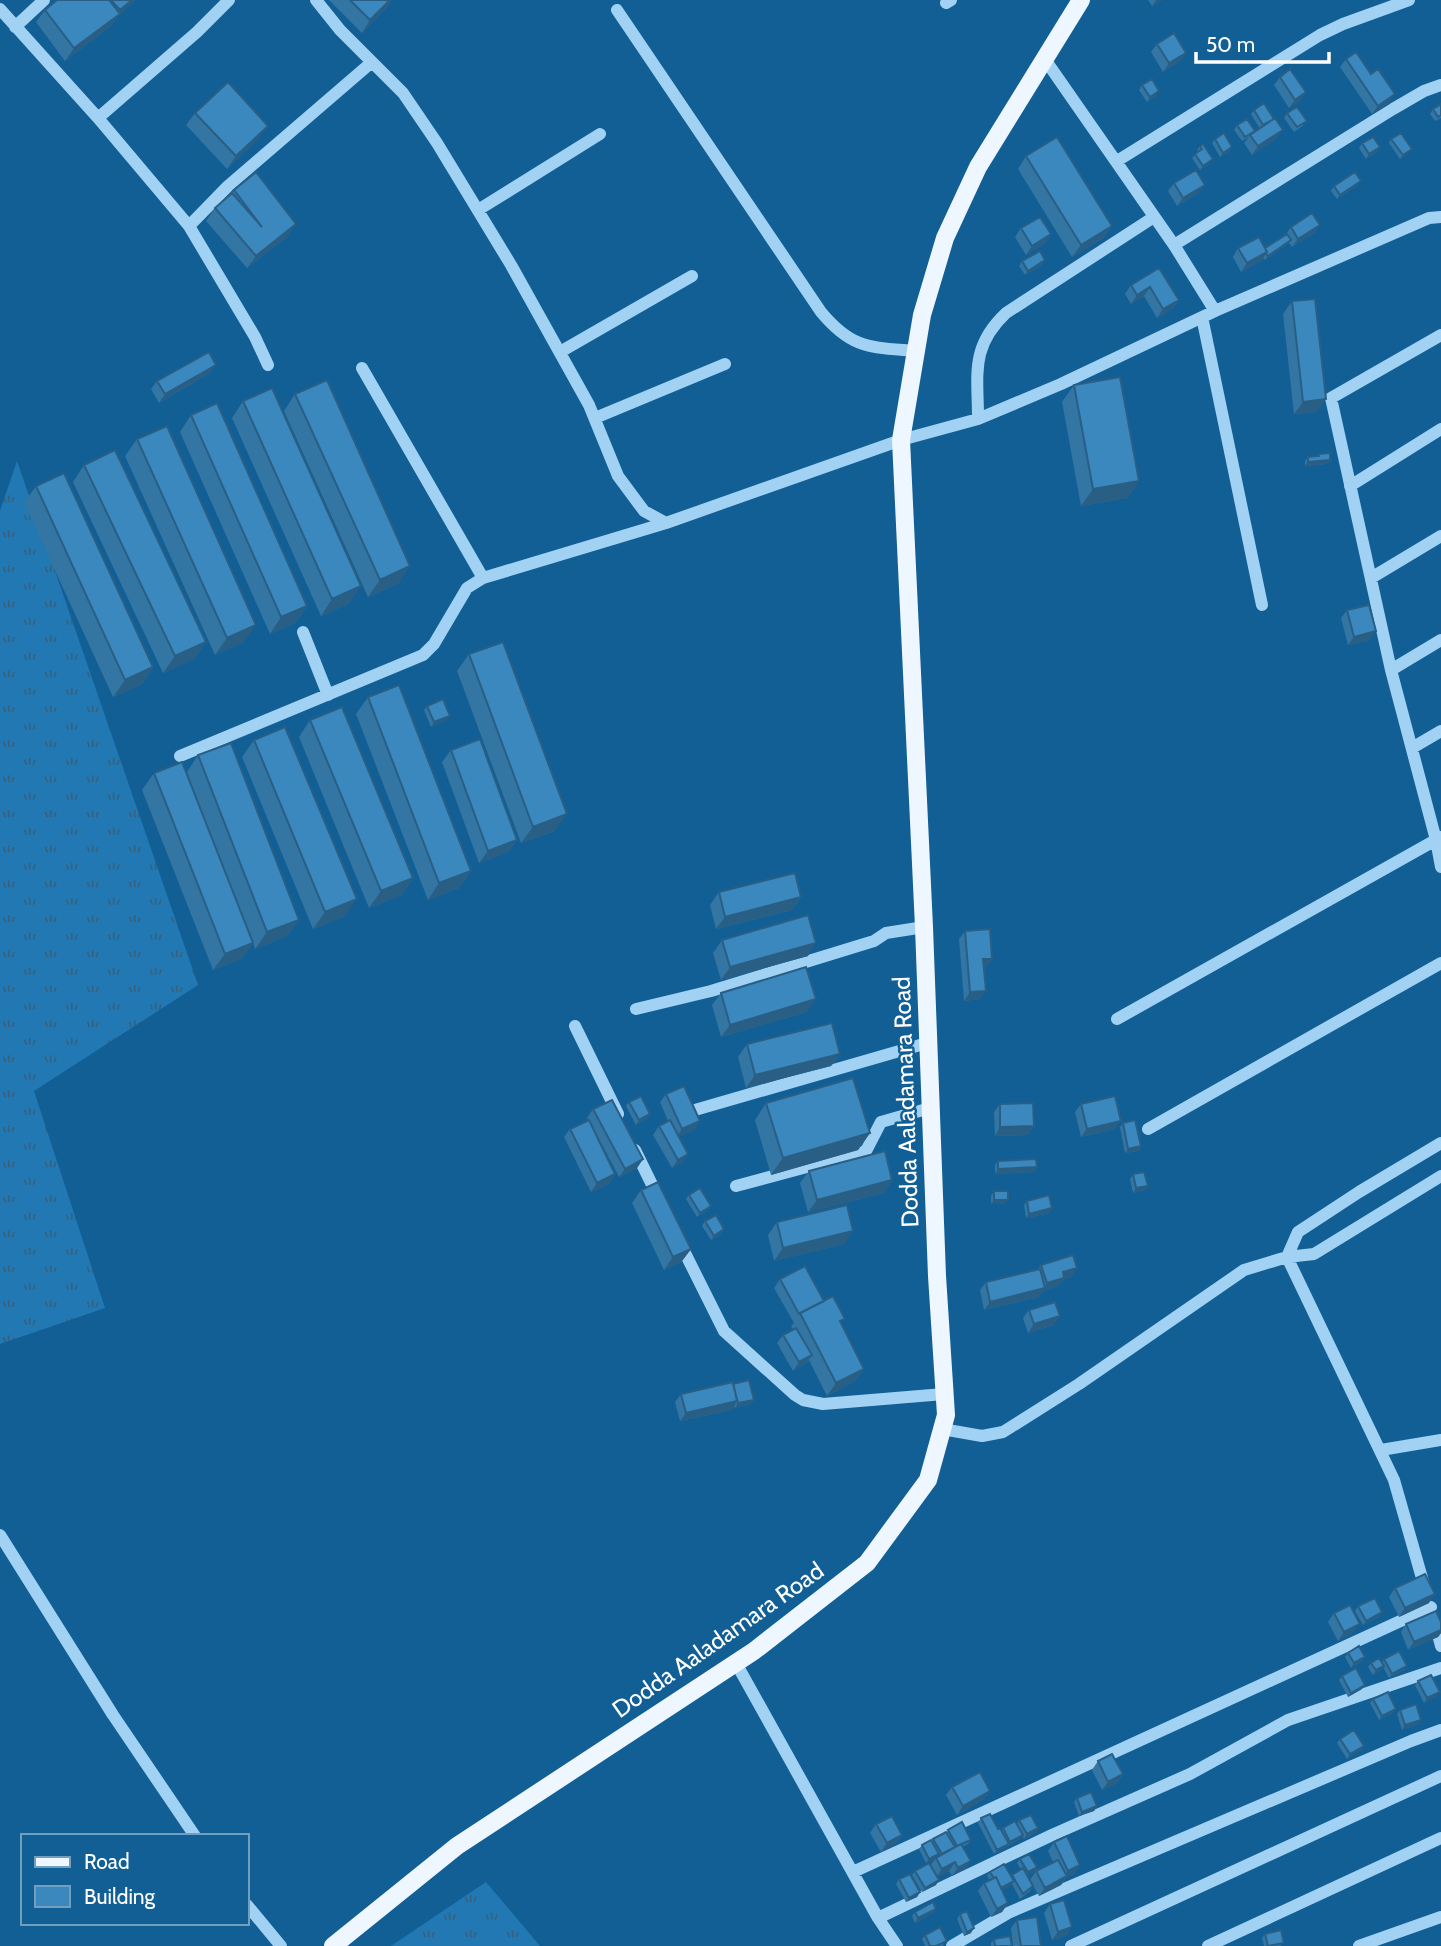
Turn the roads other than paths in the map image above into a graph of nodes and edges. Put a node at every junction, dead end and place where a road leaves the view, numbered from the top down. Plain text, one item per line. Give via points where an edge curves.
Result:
1 (44, 0) edge
2 (229, 0) edge
3 (316, 0) edge
4 (1080, 0) edge
5 (1409, 0) edge
6 (0, 9) edge
7 (617, 10) dead end
8 (15, 27) junction
9 (1044, 58) junction
10 (372, 62) junction
11 (1441, 85) edge
12 (98, 118) junction
13 (600, 134) dead end
14 (1117, 161) junction
15 (478, 210) junction
16 (1154, 217) junction
17 (1441, 217) edge
18 (189, 226) junction
19 (1174, 245) junction
20 (692, 276) dead end
21 (1214, 311) junction
22 (1202, 317) junction
23 (1441, 335) edge
24 (915, 351) junction
25 (560, 352) junction
26 (726, 364) dead end
27 (268, 365) dead end
28 (362, 368) dead end
29 (594, 418) junction
30 (978, 419) junction
31 (1441, 429) edge
32 (901, 440) junction
33 (1350, 486) junction
34 (666, 523) junction
35 (1441, 536) edge
36 (483, 578) junction
37 (1371, 579) junction
38 (1262, 605) dead end
39 (303, 632) dead end
40 (1441, 640) edge
41 (1391, 670) junction
42 (327, 695) junction
43 (1441, 731) edge
44 (1412, 748) junction
45 (180, 756) dead end
46 (1439, 838) edge
47 (1441, 867) edge
48 (924, 927) junction
49 (1441, 963) edge
50 (636, 1009) dead end
51 (1117, 1019) dead end
52 (575, 1026) dead end
53 (928, 1043) junction
54 (930, 1108) junction
55 (688, 1112) edge
56 (624, 1126) edge
57 (1148, 1129) dead end
58 (629, 1138) edge
59 (1441, 1143) edge
60 (1441, 1175) edge
61 (736, 1186) dead end
62 (666, 1213) edge
63 (671, 1225) edge
64 (1287, 1257) junction
65 (944, 1394) junction
66 (942, 1429) junction
67 (1441, 1440) edge
68 (1381, 1450) junction
69 (0, 1535) edge
70 (1431, 1607) junction
71 (1441, 1646) edge
72 (736, 1663) junction
73 (1441, 1668) edge
74 (1441, 1730) edge
75 (1441, 1776) edge
76 (194, 1834) edge
77 (1441, 1838) edge
78 (853, 1872) junction
79 (248, 1906) edge
80 (1441, 1917) edge
81 (878, 1918) junction
82 (281, 1946) edge
83 (333, 1946) edge
84 (897, 1946) edge
85 (952, 1946) edge
86 (1072, 1946) edge
87 (1208, 1946) edge
88 (1359, 1946) edge

1 - 8 street
2 - 12 street
3 - 10 street
4 - 9 main road, Dodda Aaladamara Road
5 - 14 street via 1320,35
6 - 8 street
7 - 24 street via 832,326 868,347
8 - 12 street
9 - 14 street
9 - 24 main road, Dodda Aaladamara Road via 978,167 945,238
10 - 15 street via 403,93
10 - 18 street via 228,186
11 - 19 street via 1393,109
12 - 18 street
13 - 15 street
14 - 16 street
15 - 25 street
16 - 19 street
16 - 30 street via 991,327 978,360
17 - 21 street via 1429,218
18 - 27 street
19 - 21 street
20 - 25 street
21 - 22 street
22 - 30 street
22 - 38 street
23 - 33 street via 1331,398
24 - 32 main road, Dodda Aaladamara Road
25 - 29 street
26 - 29 street
28 - 36 street
29 - 34 street via 618,476 644,511
30 - 32 street
31 - 33 street
32 - 34 street
32 - 48 main road, Dodda Aaladamara Road
33 - 37 street
34 - 36 street
35 - 37 street
36 - 42 street via 467,588 423,655
37 - 41 street
39 - 42 street
40 - 41 street
41 - 44 street
42 - 45 street
43 - 44 street
44 - 46 street
46 - 47 street
46 - 51 street
48 - 50 street via 886,933 862,945 711,991
48 - 53 main road, Dodda Aaladamara Road
49 - 57 street
52 - 56 street
53 - 54 main road, Dodda Aaladamara Road
53 - 55 street
54 - 61 street via 881,1122 866,1151
54 - 65 main road, Dodda Aaladamara Road
58 - 62 street
59 - 64 street via 1298,1233
60 - 64 street via 1314,1254
63 - 65 street via 724,1331 803,1400 823,1404
64 - 66 street via 1244,1270 1003,1432 982,1437
64 - 68 street
65 - 66 main road, Dodda Aaladamara Road
66 - 72 main road, Dodda Aaladamara Road via 928,1480 867,1563
67 - 68 street
68 - 70 street
69 - 76 street
70 - 71 street
70 - 78 street
72 - 78 street
72 - 83 main road, Dodda Aaladamara Road via 457,1846
73 - 81 street via 1288,1720 1190,1774
74 - 85 street via 1008,1913
75 - 86 street
77 - 87 street
78 - 81 street
79 - 82 street
80 - 88 street
81 - 84 street

